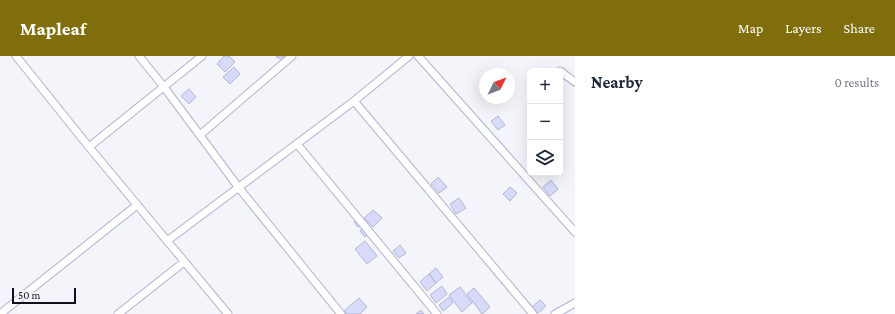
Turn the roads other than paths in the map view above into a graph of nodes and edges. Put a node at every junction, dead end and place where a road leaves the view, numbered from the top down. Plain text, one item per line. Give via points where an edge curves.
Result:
1 (16, 56) edge
2 (139, 56) edge
3 (202, 56) edge
4 (292, 56) edge
5 (409, 56) edge
6 (418, 56) edge
7 (563, 74) edge
8 (575, 82) edge
9 (164, 87) junction
10 (354, 101) junction
11 (200, 135) junction
12 (297, 144) junction
13 (89, 147) junction
14 (239, 188) junction
15 (137, 205) junction
16 (575, 232) edge
17 (167, 241) junction
18 (184, 262) junction
19 (575, 303) edge
20 (4, 313) edge
21 (123, 313) edge
22 (228, 314) edge
23 (341, 314) edge
24 (437, 314) edge
25 (533, 314) edge
26 (555, 314) edge

1 - 13 street
2 - 9 street
3 - 9 street
4 - 11 street
5 - 10 street
6 - 16 street
7 - 8 street
9 - 11 street
9 - 13 street
10 - 12 street
10 - 25 street
11 - 14 street
12 - 14 street
12 - 24 street
13 - 15 street
14 - 17 street
14 - 23 street
15 - 17 street
15 - 20 street
17 - 18 street
18 - 21 street
18 - 22 street
19 - 26 street

